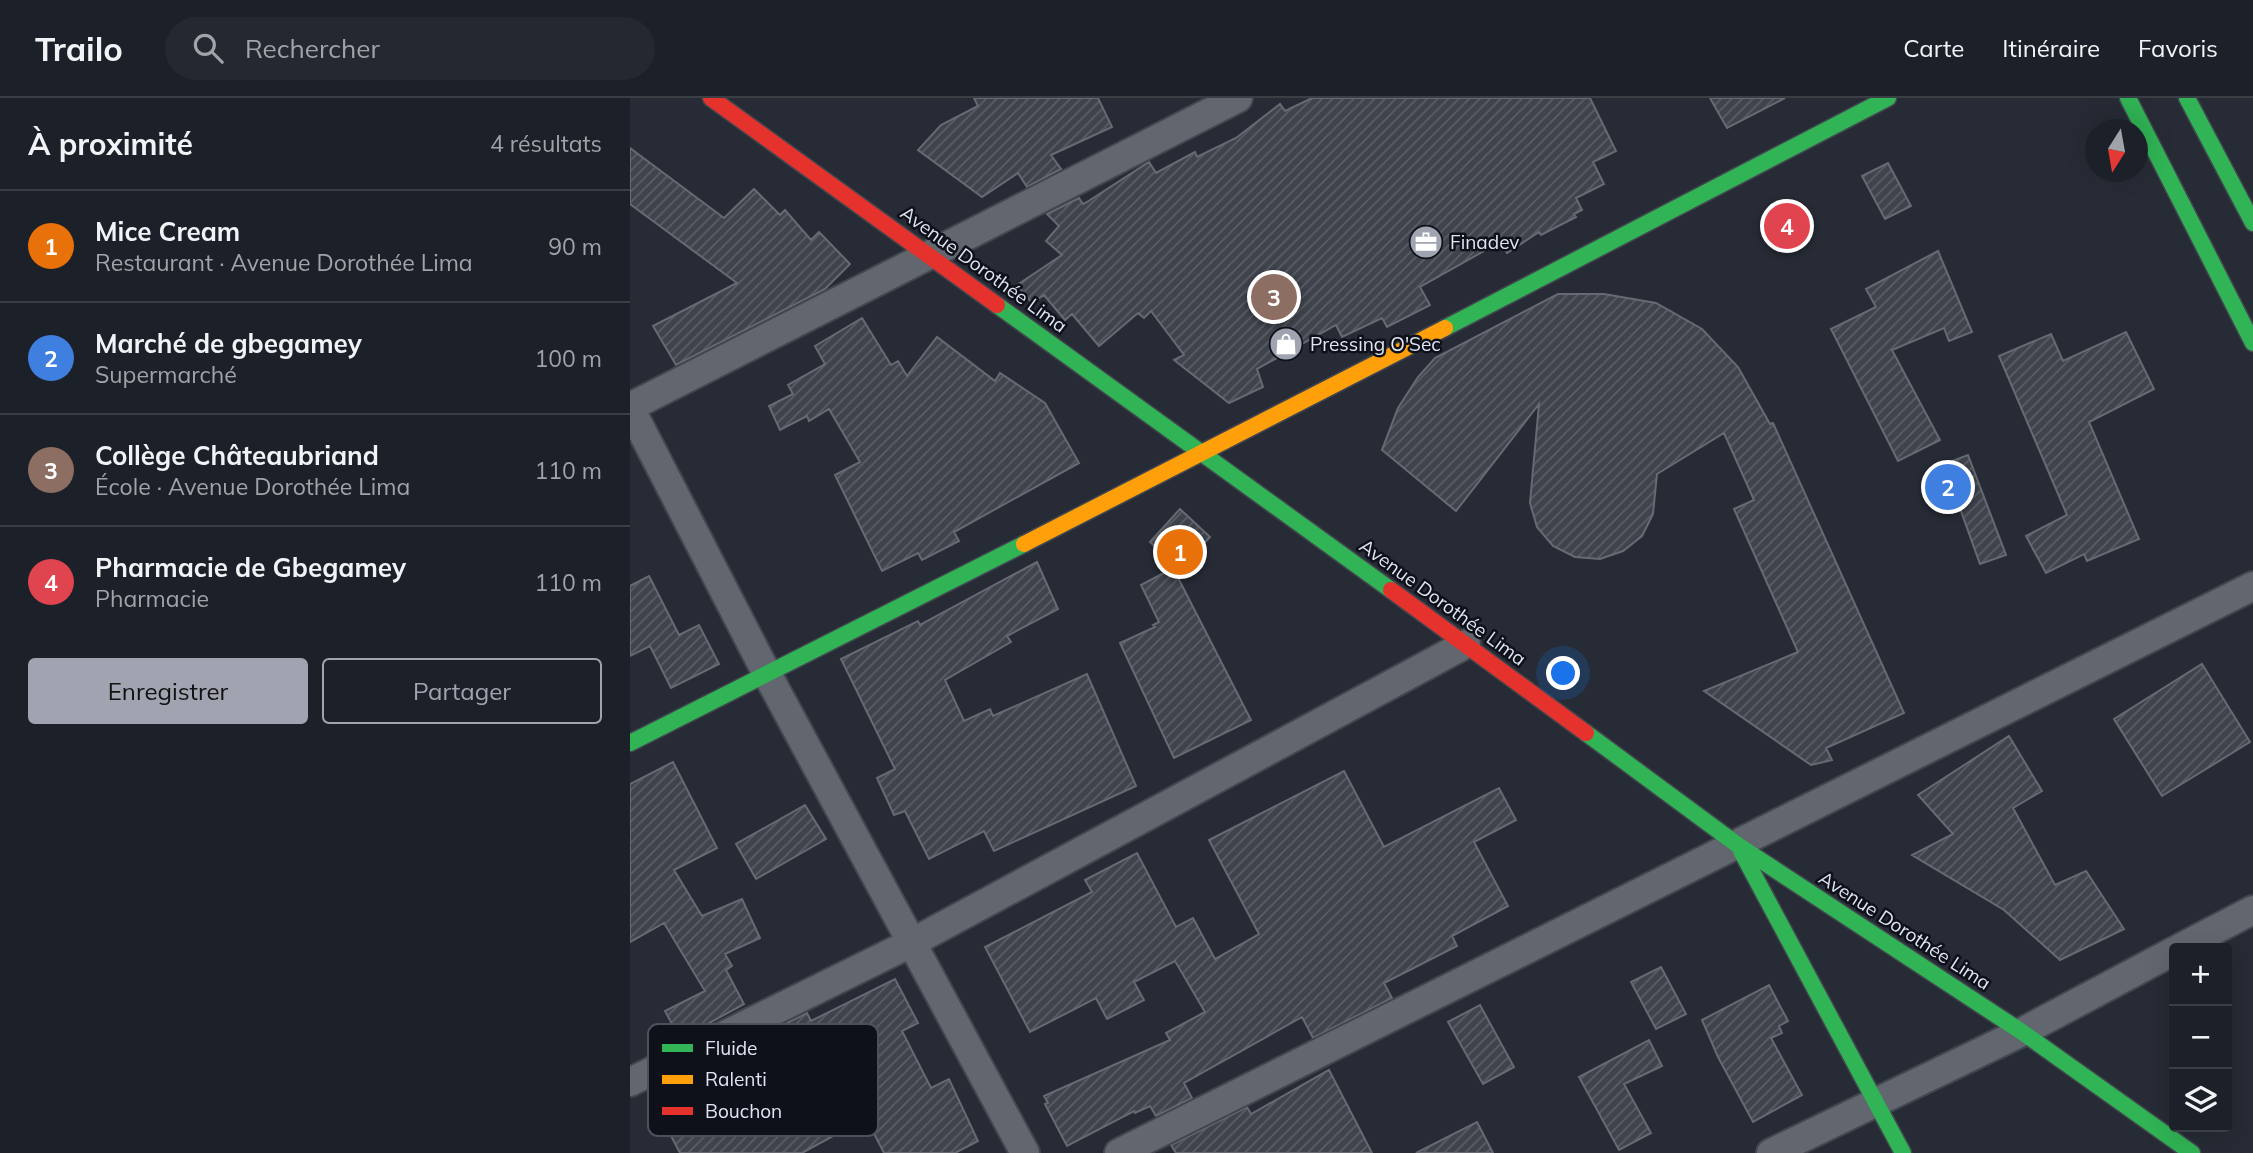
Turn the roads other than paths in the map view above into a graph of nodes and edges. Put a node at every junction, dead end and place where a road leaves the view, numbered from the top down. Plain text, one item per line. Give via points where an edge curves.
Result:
1 (711, 98) edge
2 (1238, 98) edge
3 (1888, 98) edge
4 (2128, 98) edge
5 (2187, 98) edge
6 (2253, 223) edge
7 (929, 255) junction
8 (2253, 343) edge
9 (630, 408) edge
10 (1204, 454) junction
11 (2253, 586) edge
12 (1466, 644) junction
13 (766, 672) junction
14 (630, 743) edge
15 (1739, 846) junction
16 (2253, 910) edge
17 (913, 942) junction
18 (2190, 943) edge
19 (2169, 954) edge
20 (747, 1024) edge
21 (2022, 1031) junction
22 (648, 1073) edge
23 (630, 1082) edge
24 (1876, 1100) junction
25 (1025, 1153) edge
26 (1119, 1153) edge
27 (1771, 1153) edge
28 (1903, 1153) edge
29 (2192, 1153) edge

1 - 7 main road, Avenue Dorothée Lima
2 - 7 street
3 - 10 main road
4 - 8 main road
5 - 6 main road
7 - 9 street
7 - 10 main road, Avenue Dorothée Lima
9 - 13 street
10 - 12 main road, Avenue Dorothée Lima
10 - 13 main road
11 - 15 street
12 - 15 main road, Avenue Dorothée Lima
12 - 17 street
13 - 14 main road
13 - 17 street
15 - 21 main road, Avenue Dorothée Lima
15 - 24 main road
15 - 26 street
16 - 18 street
17 - 20 street
17 - 25 street
19 - 21 street
21 - 24 street
21 - 29 main road, Avenue Dorothée Lima
22 - 23 street
24 - 27 street
24 - 28 main road

